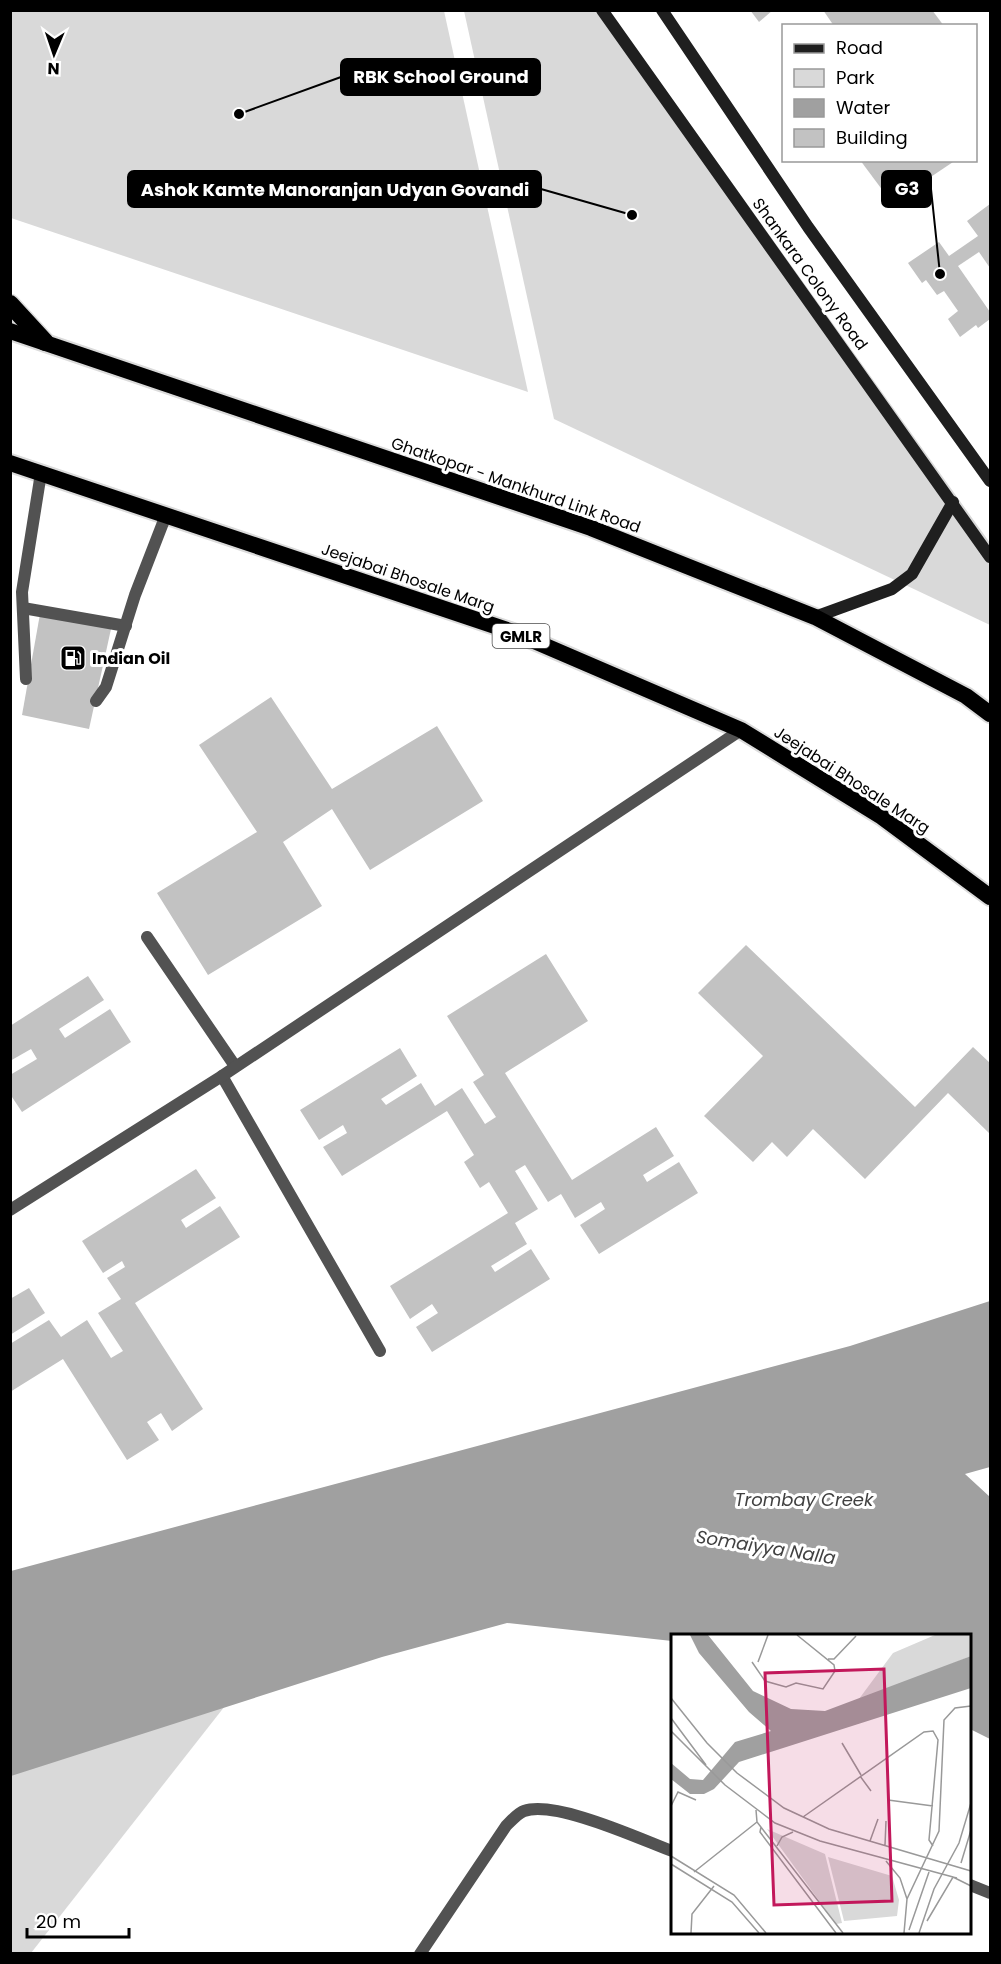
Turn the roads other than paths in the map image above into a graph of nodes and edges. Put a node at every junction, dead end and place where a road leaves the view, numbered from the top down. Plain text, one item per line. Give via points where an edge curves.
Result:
1 (602, 10) edge
2 (662, 10) edge
3 (10, 304) edge
4 (10, 332) edge
5 (45, 342) junction
6 (10, 463) edge
7 (41, 473) junction
8 (990, 481) edge
9 (953, 502) junction
10 (166, 515) junction
11 (990, 557) edge
12 (23, 608) junction
13 (815, 617) junction
14 (126, 626) junction
15 (26, 679) dead end
16 (96, 701) dead end
17 (990, 714) edge
18 (741, 730) junction
19 (990, 897) edge
20 (147, 937) dead end
21 (235, 1066) junction
22 (222, 1076) junction
23 (10, 1210) edge
24 (380, 1351) dead end
25 (671, 1851) edge
26 (971, 1886) edge
27 (990, 1893) edge
28 (420, 1953) edge

1 - 9 main road, Shankara Colony Road
2 - 8 main road, Shankara Colony Road via 808,227
3 - 5 highway
4 - 5 highway, Ghatkopar - Mankhurd Link Road
5 - 13 highway, Ghatkopar - Mankhurd Link Road via 591,528
6 - 7 highway, Jeejabai Bhosale Marg / GMLR
7 - 10 highway, Jeejabai Bhosale Marg / GMLR
7 - 12 street via 22,592
9 - 11 main road, Shankara Colony Road
9 - 13 main road via 912,574 892,589
10 - 14 street
10 - 18 highway, Jeejabai Bhosale Marg / GMLR via 513,632
12 - 14 street
12 - 15 street
13 - 17 highway, Ghatkopar - Mankhurd Link Road via 966,696
14 - 16 street via 106,687
18 - 19 highway, Jeejabai Bhosale Marg / GMLR via 882,817
18 - 21 street
20 - 21 street
21 - 22 street
22 - 23 street
22 - 24 street
25 - 28 street via 553,1809 523,1810 506,1826
26 - 27 street

